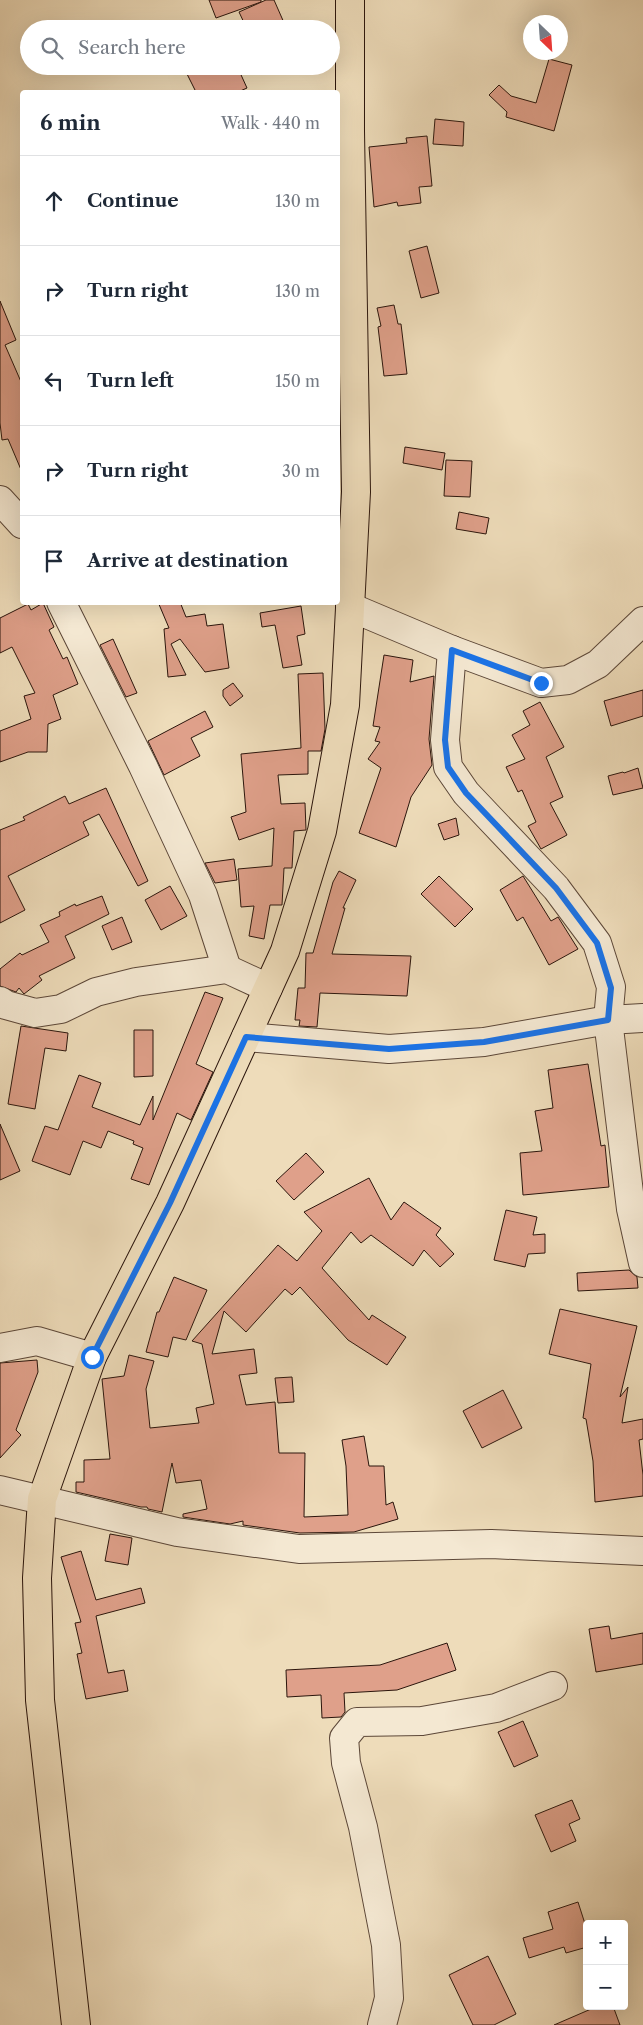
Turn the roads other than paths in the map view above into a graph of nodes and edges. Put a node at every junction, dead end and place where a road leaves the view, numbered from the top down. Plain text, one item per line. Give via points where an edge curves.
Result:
1 (350, 0) edge
2 (0, 500) edge
3 (20, 522) edge
4 (62, 605) edge
5 (350, 607) junction
6 (643, 621) edge
7 (452, 650) junction
8 (227, 969) junction
9 (268, 988) junction
10 (0, 1001) edge
11 (643, 1018) edge
12 (608, 1020) junction
13 (246, 1037) junction
14 (643, 1263) edge
15 (0, 1348) edge
16 (92, 1357) junction
17 (0, 1490) edge
18 (42, 1499) junction
19 (643, 1551) edge
20 (552, 1686) dead end
21 (76, 2025) edge
22 (382, 2025) edge

1 - 5 main road via 356,492
2 - 3 street
4 - 8 street via 203,895
5 - 7 street
5 - 9 main road via 344,705 322,831 285,951
6 - 7 street via 598,664 568,680 541,683
7 - 12 street via 445,740 448,767 466,793 556,888 597,943 611,988
8 - 9 street
8 - 10 street via 136,982 96,992 61,1009 35,1013
9 - 13 main road
11 - 12 street
12 - 13 street via 484,1042 389,1049
12 - 14 street via 630,1210
13 - 16 main road via 170,1203
15 - 16 street via 37,1341
16 - 18 main road
17 - 18 street
18 - 19 street via 177,1532 300,1549 491,1544
18 - 21 main road via 37,1578 40,1700
20 - 22 street via 496,1708 422,1721 357,1722 344,1738 346,1763 363,1827 386,1946 389,1998

